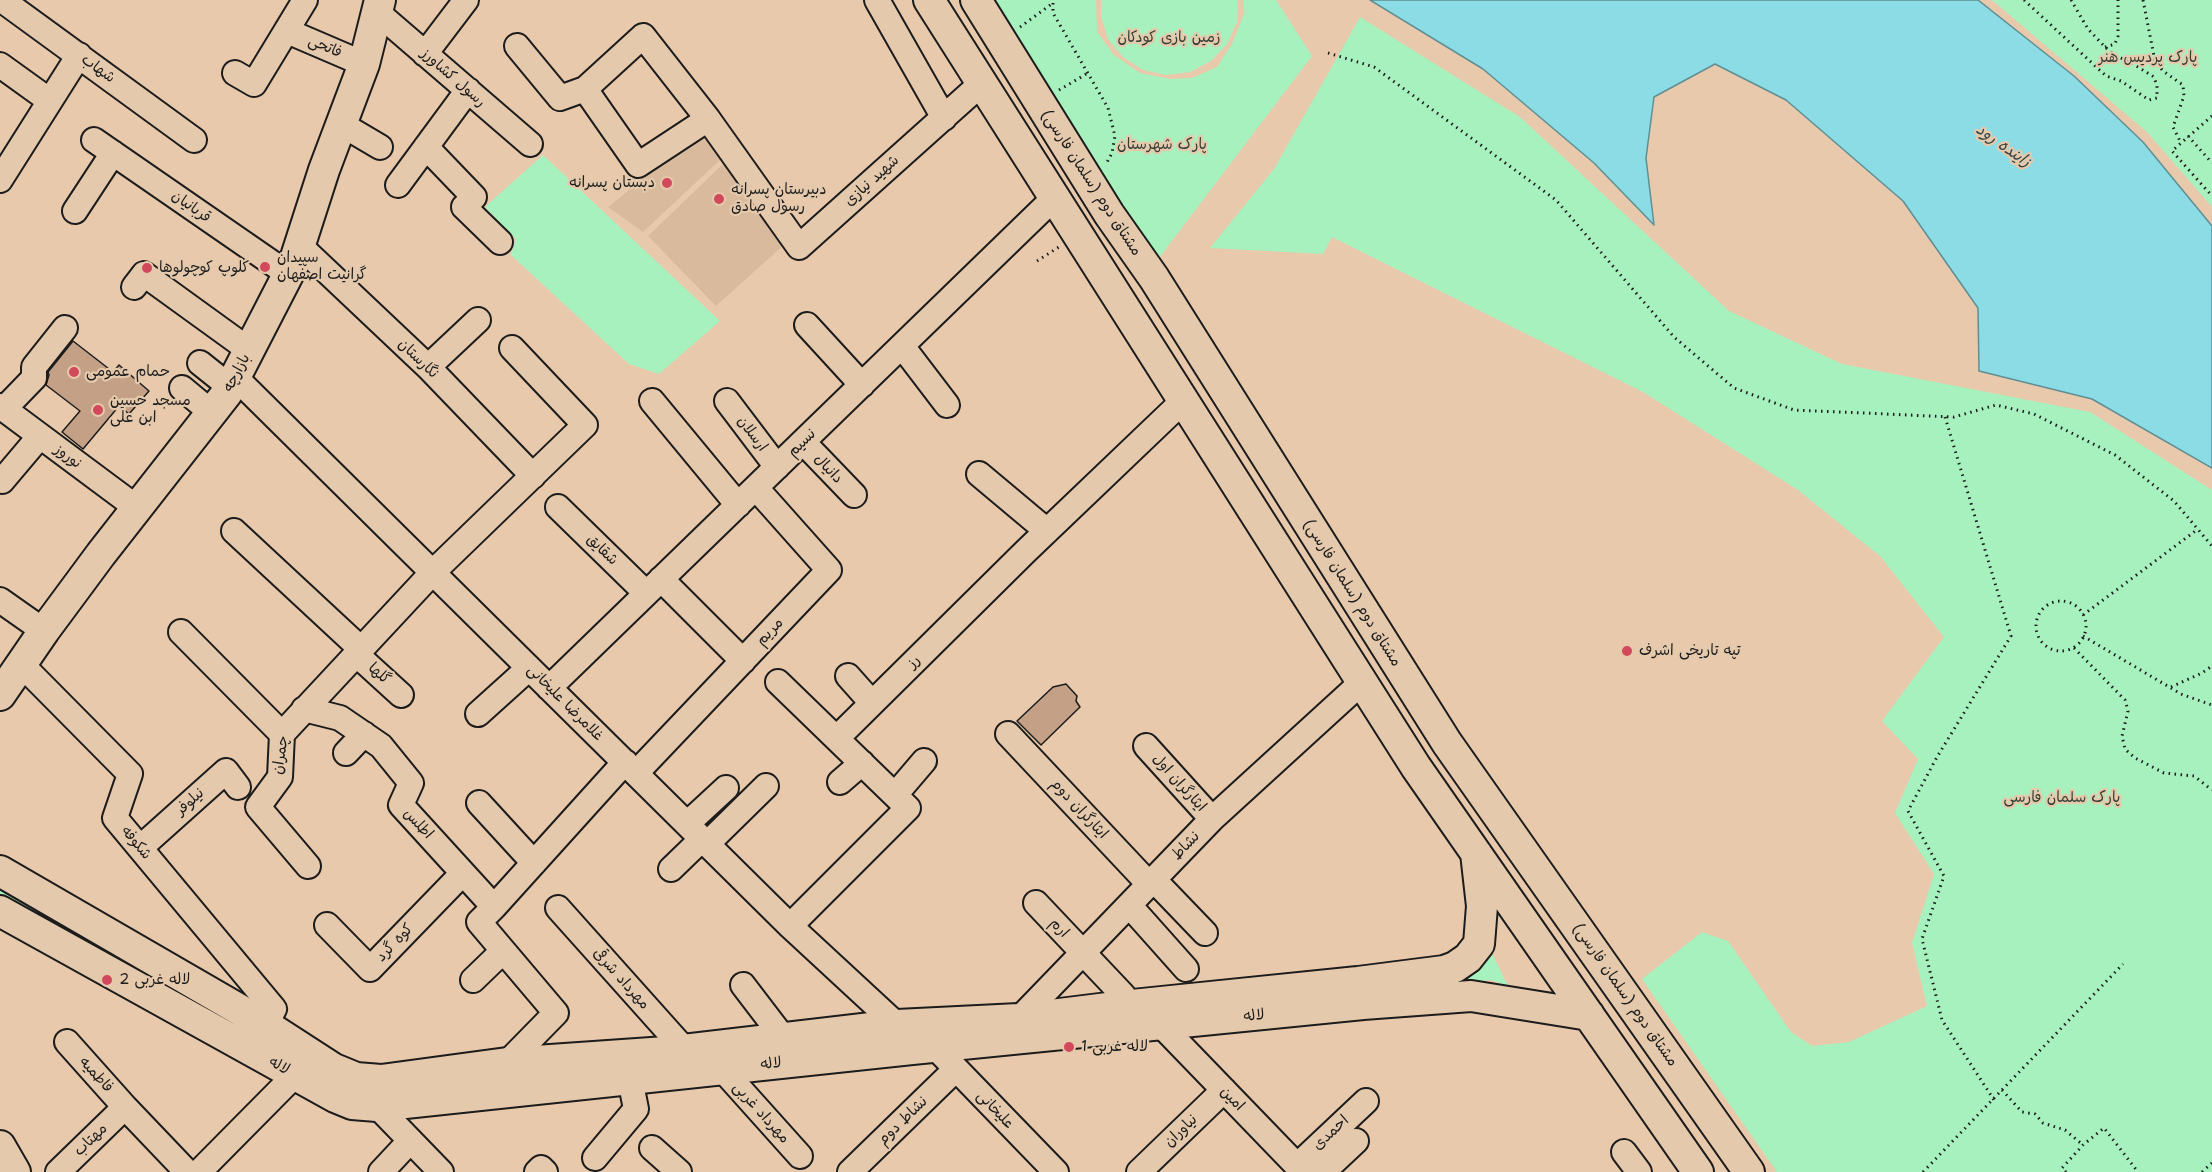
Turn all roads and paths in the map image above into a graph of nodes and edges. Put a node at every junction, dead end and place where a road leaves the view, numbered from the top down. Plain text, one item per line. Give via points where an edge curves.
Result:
1 (2, 0) edge
2 (305, 0) edge
3 (465, 0) edge
4 (878, 0) edge
5 (929, 0) edge
6 (976, 0) edge
7 (2024, 0) edge
8 (2071, 0) edge
9 (2118, 0) edge
10 (2142, 0) edge
11 (1053, 1) edge
12 (377, 4) edge
13 (30, 8) edge
14 (1016, 30) dead end
15 (287, 31) junction
16 (517, 46) dead end
17 (2105, 47) junction
18 (1328, 53) dead end
19 (425, 54) junction
20 (79, 55) junction
21 (364, 64) junction
22 (0, 65) edge
23 (235, 73) dead end
24 (1088, 73) junction
25 (982, 83) junction
26 (468, 90) junction
27 (585, 90) junction
28 (1054, 93) dead end
29 (50, 101) junction
30 (2212, 116) edge
31 (944, 117) junction
32 (708, 119) junction
33 (341, 124) junction
34 (2188, 136) junction
35 (94, 140) dead end
36 (195, 140) dead end
37 (2181, 143) junction
38 (530, 144) dead end
39 (380, 147) dead end
40 (426, 147) junction
41 (113, 153) junction
42 (2212, 164) edge
43 (1101, 174) dead end
44 (0, 180) edge
45 (398, 185) dead end
46 (2212, 196) edge
47 (1054, 198) junction
48 (75, 212) dead end
49 (500, 242) dead end
50 (300, 246) junction
51 (288, 274) junction
52 (134, 287) dead end
53 (478, 320) dead end
54 (807, 325) dead end
55 (65, 328) dead end
56 (902, 346) junction
57 (512, 348) dead end
58 (249, 350) junction
59 (200, 363) dead end
60 (428, 367) junction
61 (233, 382) junction
62 (862, 385) junction
63 (182, 388) dead end
64 (727, 400) dead end
65 (652, 401) dead end
66 (1183, 401) junction
67 (947, 405) dead end
68 (2, 408) edge
69 (212, 413) junction
70 (1945, 417) junction
71 (40, 436) junction
72 (803, 442) junction
73 (777, 467) junction
74 (979, 474) dead end
75 (533, 476) junction
76 (0, 479) edge
77 (756, 488) junction
78 (854, 495) dead end
79 (738, 506) junction
80 (558, 507) dead end
81 (137, 508) junction
82 (2198, 529) junction
83 (234, 531) dead end
84 (1047, 531) junction
85 (2212, 546) edge
86 (433, 572) junction
87 (653, 586) junction
88 (0, 600) edge
89 (2083, 615) junction
90 (44, 631) junction
91 (181, 632) dead end
92 (2084, 636) junction
93 (2074, 648) junction
94 (358, 652) junction
95 (742, 661) junction
96 (2212, 666) edge
97 (529, 668) junction
98 (848, 676) dead end
99 (778, 682) dead end
100 (1362, 682) junction
101 (7, 683) edge
102 (2170, 687) junction
103 (549, 688) junction
104 (401, 695) dead end
105 (872, 703) junction
106 (2212, 705) edge
107 (304, 710) junction
108 (478, 714) dead end
109 (282, 734) junction
110 (364, 734) junction
111 (1008, 734) dead end
112 (837, 738) junction
113 (1146, 746) dead end
114 (346, 753) dead end
115 (924, 761) dead end
116 (862, 763) junction
117 (630, 768) junction
118 (840, 782) dead end
119 (766, 786) dead end
120 (238, 787) dead end
121 (726, 788) dead end
122 (2212, 790) edge
123 (895, 795) junction
124 (479, 803) dead end
125 (1212, 819) junction
126 (699, 835) junction
127 (140, 848) junction
128 (1476, 853) junction
129 (0, 856) edge
130 (534, 863) junction
131 (308, 866) dead end
132 (671, 869) dead end
133 (0, 871) edge
134 (463, 873) junction
135 (1152, 882) junction
136 (57, 896) junction
137 (1036, 903) dead end
138 (1129, 905) junction
139 (494, 907) junction
140 (558, 908) dead end
141 (0, 911) edge
142 (327, 925) dead end
143 (790, 926) junction
144 (1205, 933) dead end
145 (43, 934) junction
146 (503, 951) junction
147 (1082, 953) junction
148 (2123, 964) dead end
149 (1186, 969) dead end
150 (472, 980) dead end
151 (743, 985) dead end
152 (1360, 993) junction
153 (1123, 995) dead end
154 (1589, 1016) junction
155 (1019, 1019) junction
156 (266, 1025) junction
157 (897, 1025) junction
158 (1161, 1025) junction
159 (785, 1040) junction
160 (67, 1042) dead end
161 (934, 1047) junction
162 (817, 1048) junction
163 (685, 1050) junction
164 (507, 1063) junction
165 (722, 1069) junction
166 (956, 1069) junction
167 (295, 1075) junction
168 (630, 1079) junction
169 (1224, 1090) junction
170 (2002, 1090) junction
171 (1994, 1100) junction
172 (1366, 1101) dead end
173 (377, 1106) junction
174 (125, 1107) junction
175 (410, 1141) junction
176 (1356, 1141) dead end
177 (2083, 1145) junction
178 (0, 1146) edge
179 (652, 1148) dead end
180 (1624, 1152) dead end
181 (800, 1156) dead end
182 (594, 1158) dead end
183 (2212, 1162) edge
184 (1300, 1169) edge
185 (15, 1172) edge
186 (58, 1172) edge
187 (187, 1172) edge
188 (199, 1172) edge
189 (381, 1172) edge
190 (441, 1172) edge
191 (537, 1172) edge
192 (545, 1172) edge
193 (679, 1172) edge
194 (850, 1172) edge
195 (1056, 1172) edge
196 (1139, 1172) edge
197 (1323, 1172) edge
198 (1639, 1172) edge
199 (1698, 1172) edge
200 (1749, 1172) edge
201 (1923, 1172) edge
202 (2066, 1172) edge
203 (2138, 1172) edge
204 (2202, 1172) edge

1 - 13 street, شهاب
2 - 15 street
3 - 19 street
4 - 31 street
5 - 25 main road
6 - 200 main road, مشتاق دوم (سلمان فارسی) via 1447,743
7 - 17 path via 2106,76 2150,100 2157,98 2154,77
8 - 17 path via 2088,29
9 - 17 path via 2118,36 2115,44
10 - 37 path via 2155,61 2183,85 2184,96 2173,127
11 - 14 path
11 - 24 path via 1053,13
12 - 19 street, رسول کشاورز
12 - 21 main road, بازارچه
13 - 20 street, شهاب
15 - 21 street, فاتحی
15 - 23 street via 254,84
16 - 27 street via 560,98
18 - 70 path via 1374,67 1556,200 1674,337 1734,388 1794,410
19 - 26 street, رسول کشاورز
20 - 29 street
20 - 36 street, شهاب
21 - 33 main road, بازارچه
22 - 29 street
24 - 28 path
24 - 43 path via 1108,108 1115,136 1112,153
25 - 31 street, شهید نیازی
25 - 47 main road
26 - 38 street, رسول کشاورز
26 - 40 street
27 - 32 street via 638,165
27 - 32 street, شهید نیازی via 643,36
29 - 44 street
30 - 34 path
31 - 32 street, شهید نیازی via 799,247
33 - 39 street
33 - 50 main road, بازارچه
34 - 37 path
34 - 42 path
35 - 41 street, قربانیان
37 - 46 path via 2172,151
40 - 45 street
40 - 49 street via 474,197 464,207
41 - 48 street
41 - 51 street, قربانیان
47 - 56 street, نسیم
47 - 66 main road
50 - 51 main road, بازارچه
50 - 60 street, نگارستان
51 - 58 main road, بازارچه
52 - 58 street via 144,274
53 - 60 street
54 - 62 street
55 - 68 street via 34,367 34,378
56 - 62 street, نسیم
56 - 67 street
57 - 75 street via 585,425
58 - 61 main road, بازارچه
59 - 61 street, غلامرضا علیخانی
60 - 75 street, نگارستان
61 - 69 main road, بازارچه
61 - 86 street, غلامرضا علیخانی
62 - 72 street, نسیم
63 - 69 street
64 - 73 street, ارسلان
65 - 79 street
66 - 84 street, رز
66 - 100 main road
68 - 71 street, نوروز
69 - 81 main road, بازارچه
70 - 82 path via 1996,405 2034,414 2115,455 2174,501
70 - 171 path via 2011,636 1908,811 1944,876 1922,939 1942,1020
71 - 76 street
71 - 81 street, نوروز
72 - 73 street, نسیم
72 - 78 street, دانیال
73 - 77 street, نسیم
74 - 84 street
75 - 86 street
77 - 79 street, نسیم
77 - 95 street, مریم via 829,570
79 - 87 street, نسیم
80 - 87 street, شقایق
81 - 90 main road, بازارچه
82 - 85 path
82 - 89 path
83 - 94 street
84 - 105 street, رز
86 - 94 street, چمران
86 - 97 street, غلامرضا علیخانی
87 - 95 street, شقایق
87 - 103 street, نسیم
88 - 90 street
89 - 92 path
89 - 93 path via 2069,602 2058,601 2047,605 2035,623 2042,644 2052,650
90 - 101 main road, بازارچه
91 - 109 street
92 - 93 path
92 - 102 path
93 - 122 path via 2125,700 2125,749 2164,772 2194,776
94 - 104 street, گلها
94 - 107 street, چمران
95 - 117 street, مریم
96 - 102 path
97 - 103 street, غلامرضا علیخانی
97 - 108 street
98 - 105 street
99 - 112 street
100 - 125 street, نشاط
100 - 128 main road
101 - 127 street, شکوفه via 130,774 115,818
102 - 106 path
103 - 117 street, غلامرضا علیخانی
105 - 112 street, رز
107 - 109 street, چمران
107 - 110 street, اطلس via 340,718
109 - 131 street, چمران via 280,777 258,807
110 - 114 street
110 - 134 street, اطلس via 381,746 411,783 401,805
111 - 135 street, ایثارگران دوم
112 - 116 street
113 - 125 street, ایثارگران اول
115 - 123 street
116 - 118 street
116 - 123 street
117 - 126 street, غلامرضا علیخانی
117 - 130 street
119 - 126 street
120 - 127 street, نیلوفر via 226,771
121 - 126 street
123 - 143 street via 908,808
124 - 130 street
125 - 135 street, نشاط
126 - 132 street
126 - 143 street, غلامرضا علیخانی
127 - 156 street, شکوفه via 274,1009
128 - 152 main road, لاله via 1482,906 1479,944 1455,967
128 - 154 main road
129 - 136 street
130 - 139 street
133 - 136 main road, لاله
134 - 139 street, اطلس
134 - 142 street, کوه گرد via 370,969
135 - 138 street, نشاط
135 - 144 street, ایثارگران دوم
136 - 145 main road
136 - 156 main road, لاله
137 - 147 street, ارم
138 - 147 street, نشاط
138 - 149 street
139 - 146 street via 479,922
140 - 163 street, مهرداد شرقی
141 - 145 main road, لاله
143 - 157 street, غلامرضا علیخانی
145 - 167 main road, لاله
146 - 150 street
146 - 164 street via 556,1013
147 - 153 street, ارم
147 - 155 street, نشاط
148 - 170 path
151 - 159 street
152 - 154 main road, لاله via 1471,996
152 - 155 main road, لاله via 1155,1002
152 - 158 main road, لاله
154 - 199 main road
155 - 157 main road, لاله
156 - 164 main road, لاله via 334,1069 356,1078 381,1080
157 - 162 main road, لاله
158 - 161 main road, لاله
158 - 169 street, امین
159 - 162 main road, لاله
159 - 163 main road, لاله
160 - 174 street, فاطمیه
161 - 162 main road, لاله
161 - 166 street, علیخانی
162 - 165 main road, لاله
163 - 164 main road, لاله
165 - 168 main road, لاله
165 - 181 street, مهرداد غربی
166 - 194 street, نشاط دوم
166 - 195 street, علیخانی
167 - 173 main road, لاله via 352,1104
167 - 188 street
168 - 173 main road, لاله
168 - 182 street via 636,1109
169 - 184 street, امین
169 - 196 street, نیاوران
170 - 171 path
170 - 177 path via 2022,1112 2035,1114 2043,1123 2065,1130
171 - 201 path
172 - 184 street, احمدی
173 - 175 street
174 - 186 street, مهتاب
174 - 187 street, فاطمیه
175 - 189 street
175 - 190 street
176 - 197 street
177 - 202 path via 2062,1168
177 - 203 path via 2104,1128
178 - 185 main road
179 - 193 street
180 - 198 street
183 - 204 path
191 - 192 street via 541,1168

